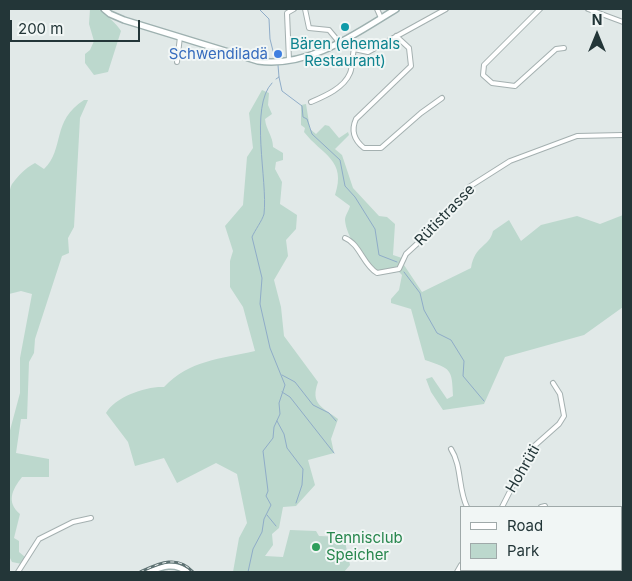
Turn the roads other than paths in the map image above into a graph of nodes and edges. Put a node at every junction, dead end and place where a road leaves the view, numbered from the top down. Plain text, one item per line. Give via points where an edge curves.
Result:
1 (104, 9) edge
2 (294, 9) edge
3 (305, 9) edge
4 (377, 9) edge
5 (394, 9) edge
6 (446, 9) edge
7 (540, 9) edge
8 (588, 9) edge
9 (381, 18) junction
10 (623, 22) edge
11 (396, 36) junction
12 (180, 37) junction
13 (347, 39) junction
14 (339, 42) junction
15 (564, 48) dead end
16 (354, 49) junction
17 (289, 60) junction
18 (177, 62) dead end
19 (442, 98) dead end
20 (311, 102) dead end
21 (623, 135) edge
22 (345, 238) dead end
23 (553, 383) dead end
24 (451, 450) dead end
25 (466, 506) edge
26 (503, 506) edge
27 (91, 518) dead end
28 (18, 572) edge
29 (148, 572) edge
30 (188, 572) edge

1 - 12 street via 116,18
2 - 17 street via 288,13
3 - 14 street via 309,28 329,30
4 - 9 street
5 - 9 street
6 - 11 street
7 - 15 street via 484,65 483,75 492,83 515,86 556,49
8 - 10 street
9 - 13 street
11 - 16 street via 368,52
11 - 19 street via 409,48 411,66 356,119 354,131 357,141 364,148 381,148
12 - 17 street via 258,60
12 - 18 street
13 - 14 street
13 - 16 street
14 - 17 street via 312,55
16 - 20 street via 345,82
21 - 22 street, Rütistrasse via 577,136 510,161 469,187 445,218 406,254 399,269 377,273
23 - 26 street, Hohrüti via 560,394 564,416 532,448
24 - 25 street via 456,458
27 - 28 street via 73,522 39,539
29 - 30 street via 173,565

